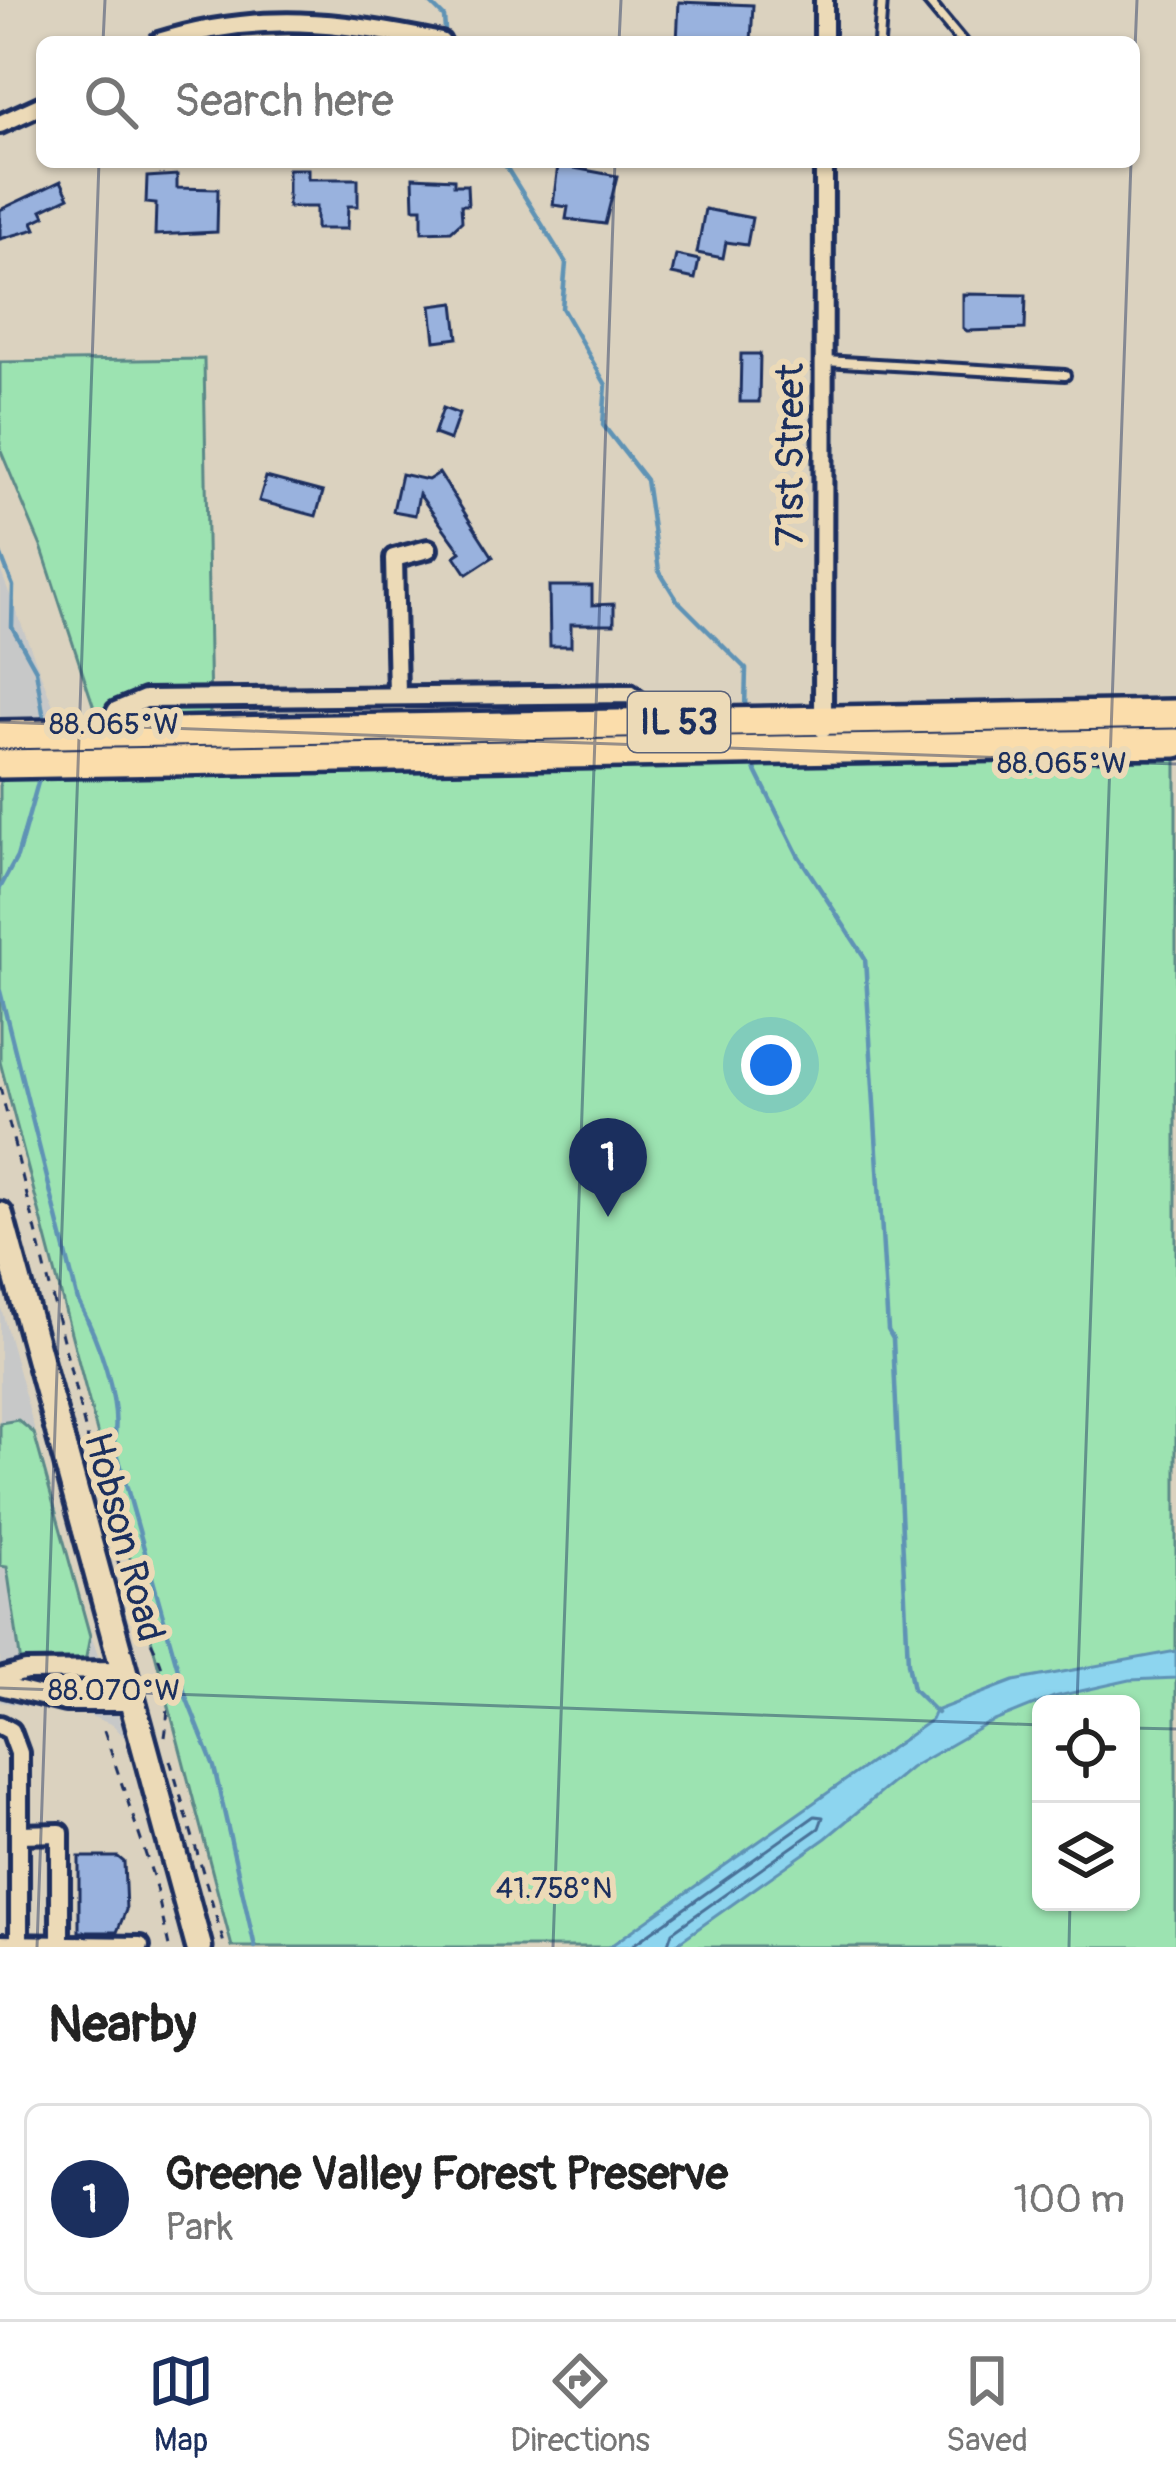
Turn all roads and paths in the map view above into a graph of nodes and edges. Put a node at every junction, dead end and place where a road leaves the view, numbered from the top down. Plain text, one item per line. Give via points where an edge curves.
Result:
1 (824, 0) edge
2 (882, 0) edge
3 (927, 0) edge
4 (183, 36) edge
5 (405, 36) edge
6 (824, 36) edge
7 (879, 36) edge
8 (957, 36) edge
9 (36, 108) edge
10 (0, 124) edge
11 (824, 168) edge
12 (824, 361) junction
13 (1065, 375) dead end
14 (428, 550) dead end
15 (397, 694) junction
16 (1176, 715) edge
17 (823, 719) junction
18 (650, 723) junction
19 (110, 730) junction
20 (0, 735) edge
21 (1176, 742) edge
22 (823, 748) junction
23 (0, 764) edge
24 (0, 1087) edge
25 (0, 1214) edge
26 (122, 1670) junction
27 (0, 1682) edge
28 (131, 1702) junction
29 (0, 1725) edge
30 (104, 1731) dead end
31 (19, 1834) junction
32 (0, 1944) edge
33 (20, 1945) edge
34 (60, 1945) edge
35 (140, 1946) edge
36 (169, 1947) edge
37 (200, 1947) edge
38 (225, 1947) edge

1 - 6 street
2 - 7 lane
3 - 8 lane
4 - 5 street via 302,19
9 - 10 street
11 - 12 street, 71st Street
12 - 13 lane
12 - 17 street, 71st Street
14 - 15 street via 394,558
15 - 18 street via 630,694
15 - 19 street via 146,699 116,711
16 - 17 main road, IL 53
17 - 18 main road, IL 53
17 - 22 street, 71st Street
18 - 19 main road, IL 53
19 - 20 main road, IL 53
21 - 22 main road, IL 53
22 - 23 main road, IL 53
24 - 38 path via 128,1598 164,1661 164,1741
25 - 26 main road, Hobson Road
26 - 27 street via 26,1670
26 - 28 main road, Hobson Road
27 - 28 street via 65,1702
28 - 37 main road, Hobson Road
29 - 31 street via 19,1753
30 - 36 path
31 - 33 street
31 - 34 street via 60,1833
32 - 33 street
33 - 34 street
34 - 35 street

